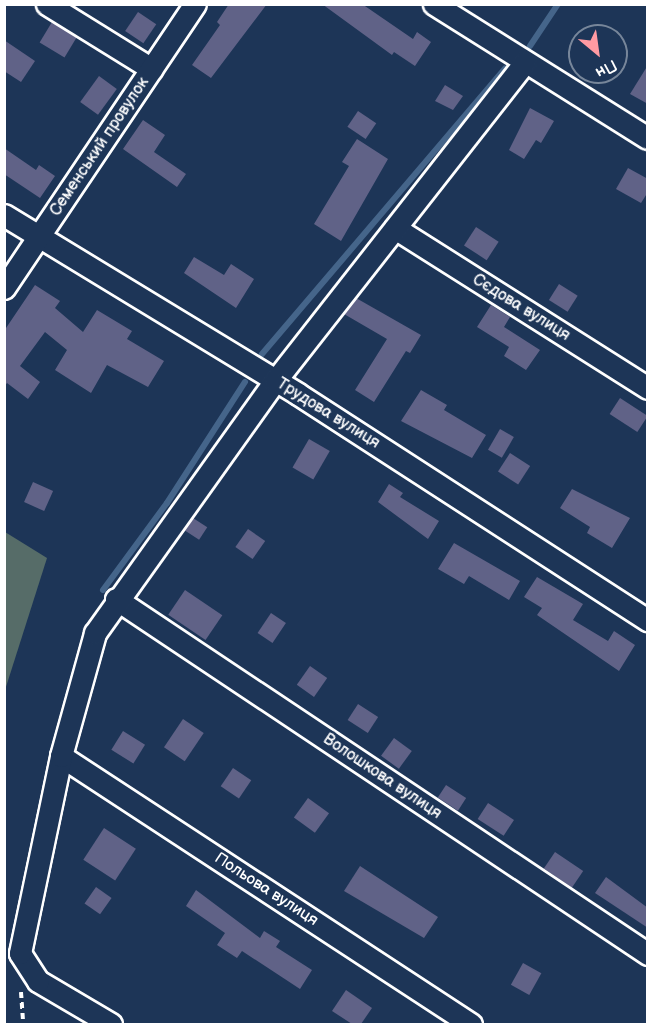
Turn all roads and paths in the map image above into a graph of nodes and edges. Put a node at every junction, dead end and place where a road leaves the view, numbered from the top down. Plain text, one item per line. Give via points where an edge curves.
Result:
1 (46, 4) edge
2 (195, 4) edge
3 (434, 4) edge
4 (525, 62) junction
5 (152, 69) junction
6 (648, 138) edge
7 (4, 215) edge
8 (395, 228) junction
9 (40, 237) junction
10 (4, 288) edge
11 (275, 381) junction
12 (648, 388) edge
13 (116, 598) junction
14 (648, 620) edge
15 (61, 756) junction
16 (648, 954) edge
17 (111, 1024) edge
18 (471, 1024) edge

1 - 5 street
2 - 5 street, Семенський провулок
3 - 4 street
4 - 6 street
4 - 8 street
5 - 9 street, Семенський провулок
7 - 9 street, Трудова вулиця
8 - 11 street
8 - 12 street, Сєдова вулиця
9 - 10 street, Семенський провулок
9 - 11 street, Трудова вулиця
11 - 13 street
11 - 14 street, Трудова вулиця
13 - 15 street via 95,633
13 - 16 street, Волошкова вулиця
15 - 17 street via 20,953 38,981
15 - 18 street, Польова вулиця

